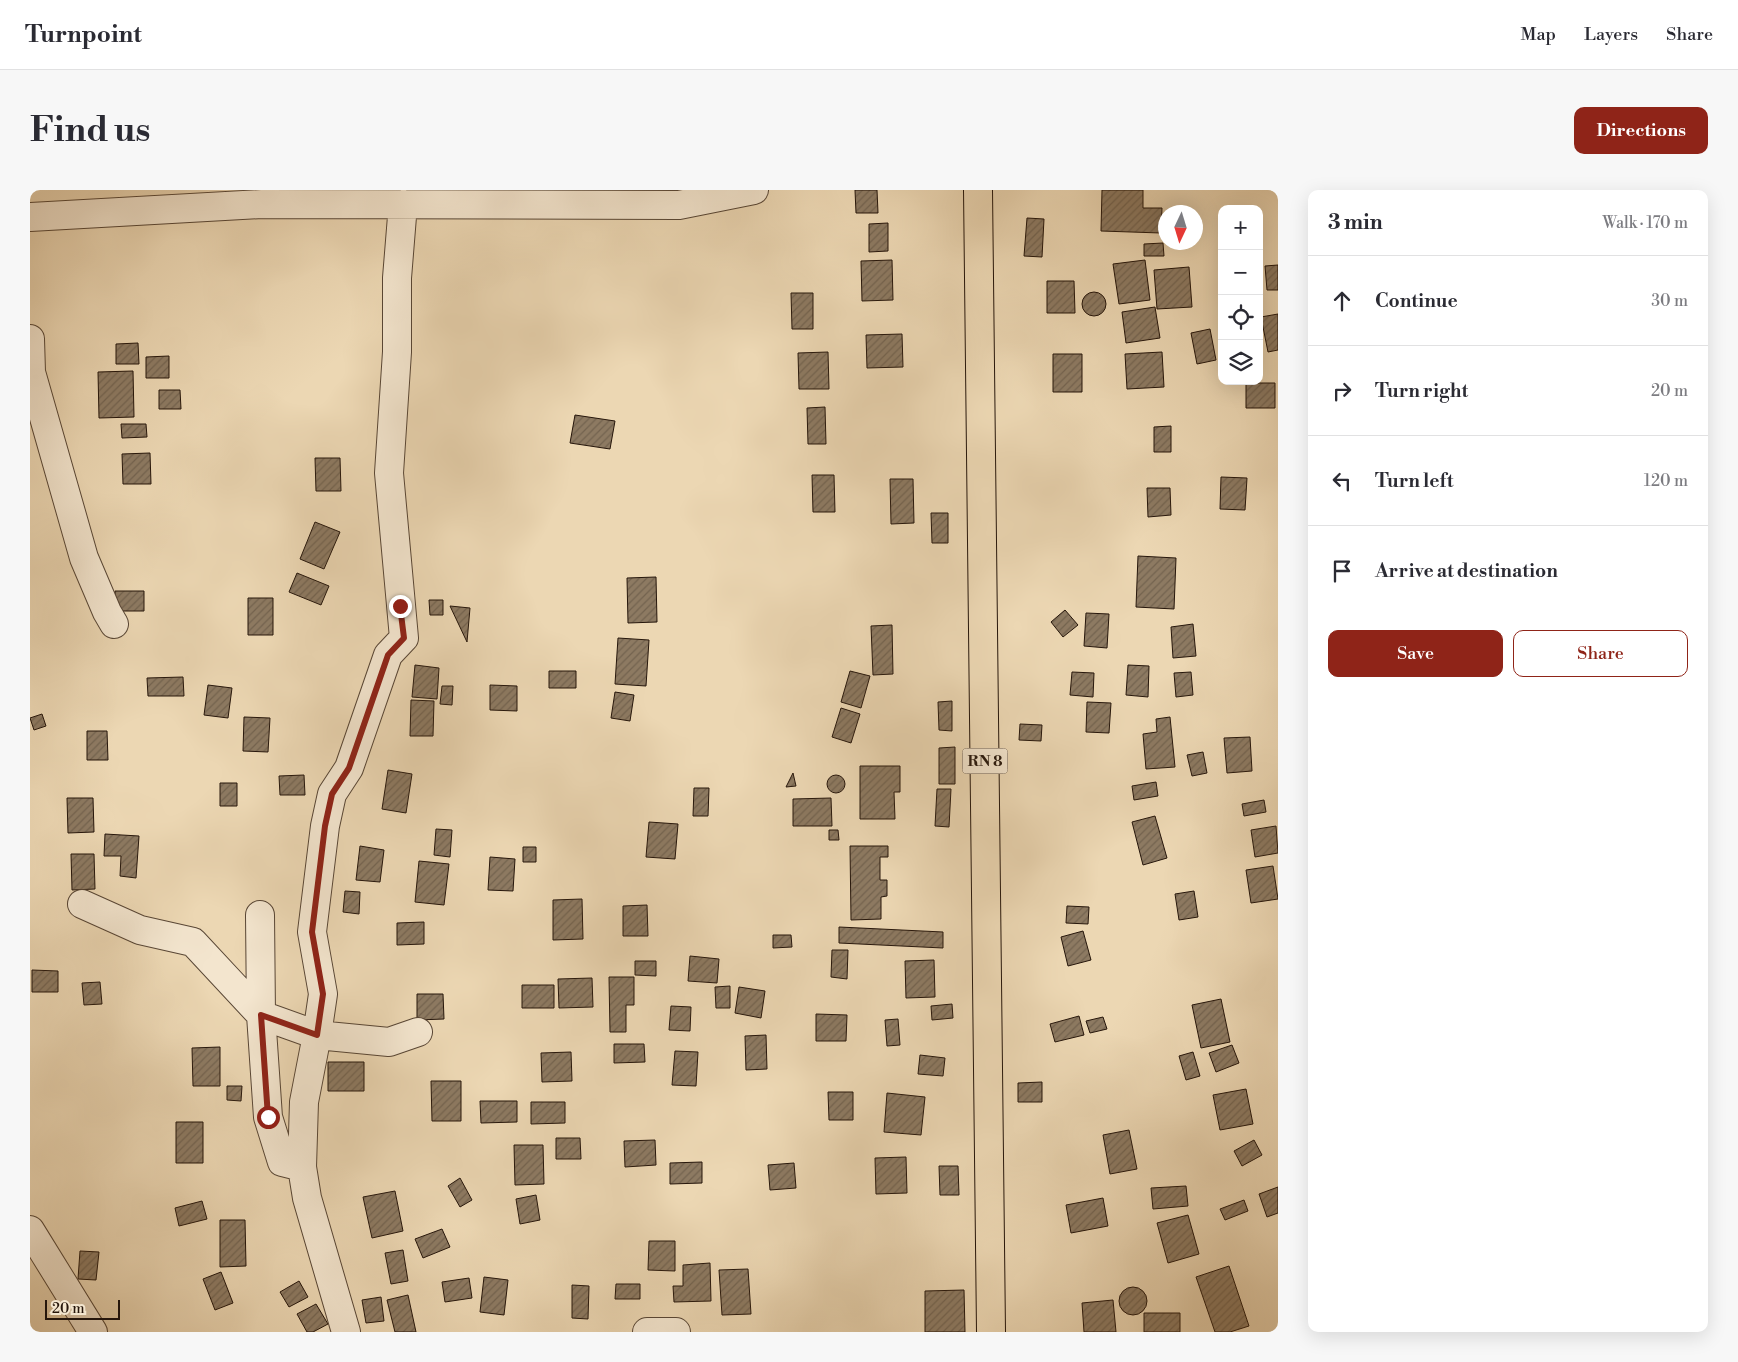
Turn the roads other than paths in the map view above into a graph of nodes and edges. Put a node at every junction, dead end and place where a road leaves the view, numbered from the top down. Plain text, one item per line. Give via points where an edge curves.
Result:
1 (754, 190) edge
2 (978, 190) edge
3 (403, 204) junction
4 (30, 217) edge
5 (30, 339) edge
6 (114, 624) dead end
7 (82, 904) dead end
8 (260, 915) dead end
9 (261, 1015) junction
10 (418, 1032) dead end
11 (317, 1035) junction
12 (302, 1167) junction
13 (30, 1230) edge
14 (93, 1332) edge
15 (346, 1332) edge
16 (647, 1332) edge
17 (676, 1332) edge
18 (991, 1332) edge

1 - 3 street via 680,205
2 - 18 main road, RN 8
3 - 4 street via 262,204
3 - 11 street via 388,473 404,638 388,655 349,768 332,794 312,932 323,994
5 - 6 street via 31,372 84,558
7 - 9 street via 140,930 193,942
8 - 9 street
9 - 11 street
9 - 12 street via 268,1117 282,1162
10 - 11 street via 389,1042
11 - 12 street via 304,1102
12 - 15 street via 307,1198
13 - 14 street
16 - 17 street

